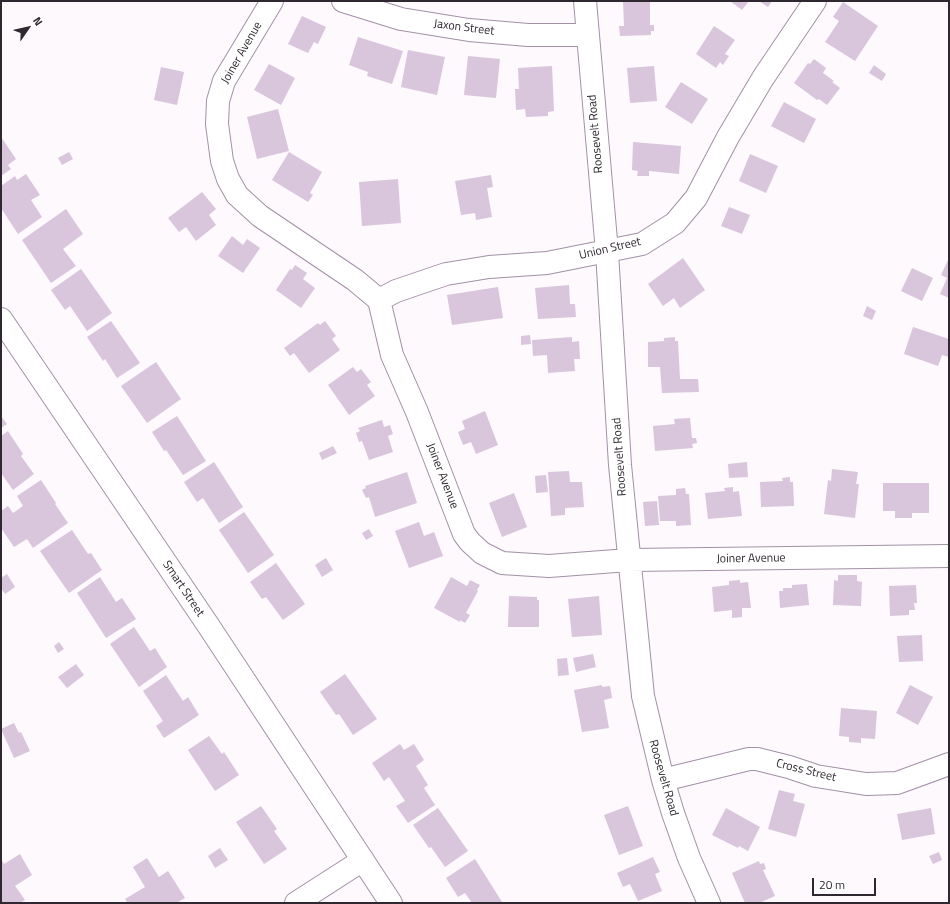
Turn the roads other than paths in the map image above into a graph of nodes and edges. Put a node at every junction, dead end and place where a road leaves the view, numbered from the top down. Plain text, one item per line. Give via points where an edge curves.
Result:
1 (343, 1) edge
2 (585, 1) edge
3 (814, 1) edge
4 (268, 9) edge
5 (587, 35) junction
6 (607, 252) junction
7 (379, 300) junction
8 (1, 319) edge
9 (949, 556) edge
10 (629, 560) junction
11 (949, 764) edge
12 (663, 780) junction
13 (363, 860) junction
14 (296, 903) edge
15 (391, 903) edge
16 (709, 903) edge

1 - 5 street, Jaxon Street via 401,19 469,30 528,35
2 - 5 street, Roosevelt Road
3 - 6 street, Union Street via 763,78 696,198 675,223 642,244
4 - 7 street, Joiner Avenue via 224,81 218,101 217,124 222,161 228,179 237,195 260,216 355,280
5 - 6 street, Roosevelt Road
6 - 7 street, Union Street via 547,263 489,267 446,274 396,291
6 - 10 street, Roosevelt Road via 620,465
7 - 10 street, Joiner Avenue via 392,355 464,534 470,542 482,553 502,563 549,566
8 - 13 street, Smart Street
9 - 10 street, Joiner Avenue
10 - 12 street, Roosevelt Road via 643,696
11 - 12 street, Cross Street via 897,783 866,784 816,776 789,766 749,759
12 - 16 street, Roosevelt Road via 672,813
13 - 14 street
13 - 15 street, Smart Street

